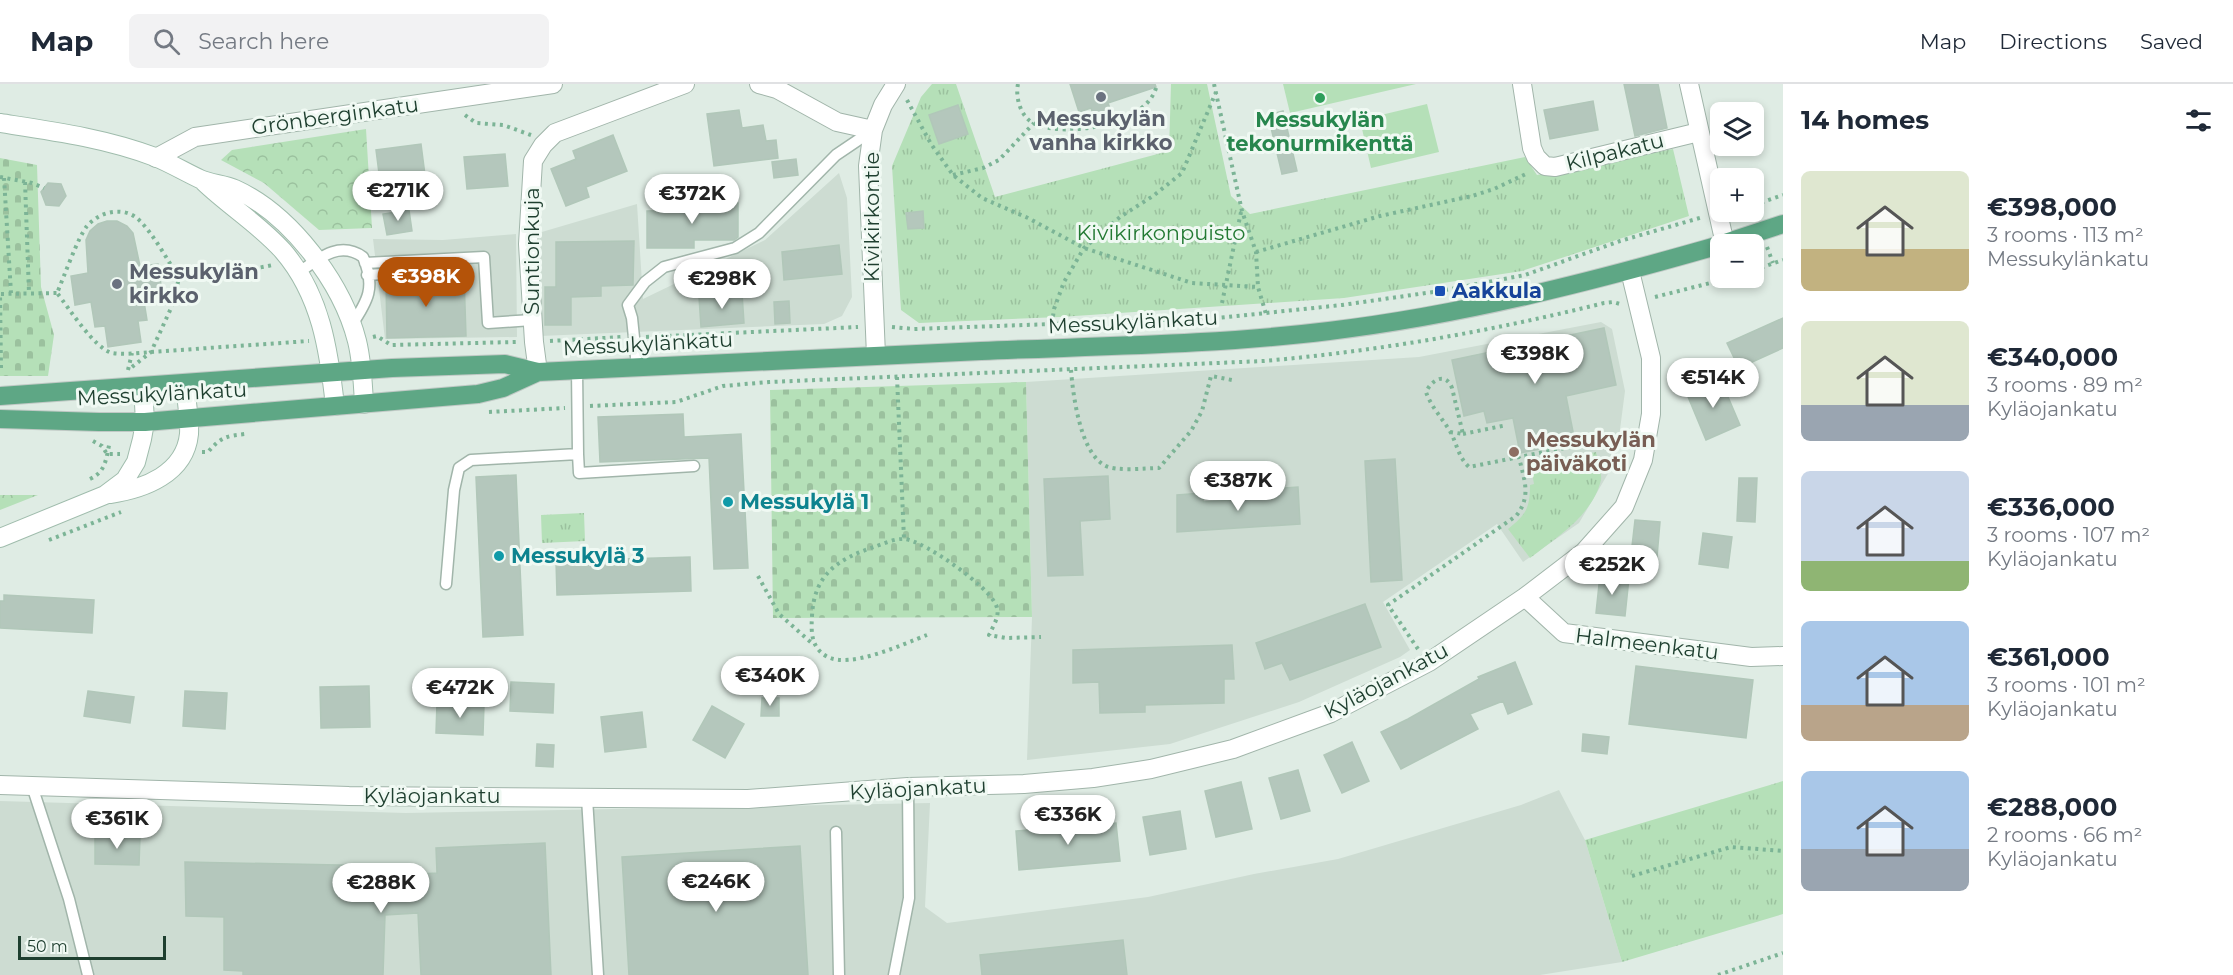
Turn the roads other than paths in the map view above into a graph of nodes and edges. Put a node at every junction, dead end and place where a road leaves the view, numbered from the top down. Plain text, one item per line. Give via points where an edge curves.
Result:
1 (553, 84) edge
2 (685, 84) edge
3 (759, 84) edge
4 (1522, 84) edge
5 (1689, 84) edge
6 (900, 90) edge
7 (795, 92) edge
8 (0, 123) edge
9 (873, 130) junction
10 (1699, 132) junction
11 (156, 158) junction
12 (202, 180) junction
13 (1783, 224) edge
14 (1720, 234) edge
15 (1752, 234) edge
16 (1710, 248) edge
17 (317, 261) junction
18 (365, 263) junction
19 (429, 271) dead end
20 (1630, 271) junction
21 (298, 273) junction
22 (367, 275) junction
23 (532, 320) junction
24 (354, 332) junction
25 (876, 355) junction
26 (637, 367) junction
27 (362, 370) junction
28 (577, 370) junction
29 (332, 372) junction
30 (538, 372) junction
31 (132, 382) junction
32 (185, 383) junction
33 (0, 396) edge
34 (364, 404) junction
35 (335, 406) junction
36 (188, 418) junction
37 (0, 419) edge
38 (145, 422) junction
39 (578, 454) junction
40 (694, 466) dead end
41 (105, 495) junction
42 (0, 538) edge
43 (446, 584) dead end
44 (1525, 597) junction
45 (1783, 656) edge
46 (0, 785) edge
47 (32, 786) junction
48 (908, 787) junction
49 (587, 798) junction
50 (836, 832) dead end
51 (88, 975) edge
52 (598, 975) edge
53 (839, 975) edge
54 (894, 975) edge

1 - 11 street, Grönberginkatu via 195,137
2 - 23 street, Suntionkuja via 555,133 543,145 533,161 528,244
3 - 7 street
4 - 10 street, Kilpakatu via 1532,148 1545,166 1555,167
5 - 10 street
6 - 9 street, Kivikirkontie via 883,105
7 - 9 street via 837,122
8 - 11 street via 104,140
9 - 25 street, Kivikirkontie via 868,166
9 - 26 lane via 836,155 759,233 735,248 664,267 645,282 628,305
10 - 14 street
11 - 12 street
12 - 17 street via 234,189 275,214
12 - 21 street via 269,238
13 - 15 main road, Messukylänkatu
16 - 20 main road, Messukylänkatu
17 - 18 lane via 333,250 348,250 363,257
17 - 21 lane
17 - 24 street
18 - 22 lane
18 - 23 lane via 484,256 488,323
19 - 22 lane
20 - 25 main road, Messukylänkatu via 1474,308 1329,331 1222,341
20 - 44 street, Kyläojankatu via 1651,358 1651,414 1643,460 1624,507 1584,552
21 - 29 street via 318,312
22 - 24 lane via 367,303
23 - 30 street, Suntionkuja
24 - 27 street
25 - 26 main road, Messukylänkatu
26 - 28 main road, Messukylänkatu
27 - 29 main road, Messukylänkatu
27 - 30 main road, Messukylänkatu via 505,364
27 - 34 street
28 - 30 main road, Messukylänkatu
28 - 39 lane
29 - 32 main road, Messukylänkatu
29 - 35 street
30 - 34 main road, Messukylänkatu via 478,394
31 - 32 main road, Messukylänkatu
31 - 33 main road, Messukylänkatu
31 - 38 street
32 - 36 street
34 - 35 main road, Messukylänkatu
35 - 36 main road, Messukylänkatu
36 - 38 main road, Messukylänkatu
36 - 41 street via 184,453 165,475 131,491
37 - 38 main road, Messukylänkatu
38 - 41 street via 132,471
39 - 40 lane via 579,472
39 - 43 lane via 471,460 459,468
41 - 42 street
44 - 45 street, Halmeenkatu via 1564,633 1751,657
44 - 48 street, Kyläojankatu via 1429,662 1331,713 1233,749 1093,778
46 - 47 street, Kyläojankatu
47 - 49 street, Kyläojankatu via 349,796
47 - 51 lane via 69,899
48 - 49 street, Kyläojankatu via 748,799
48 - 54 lane via 909,898
49 - 52 lane
50 - 53 lane

